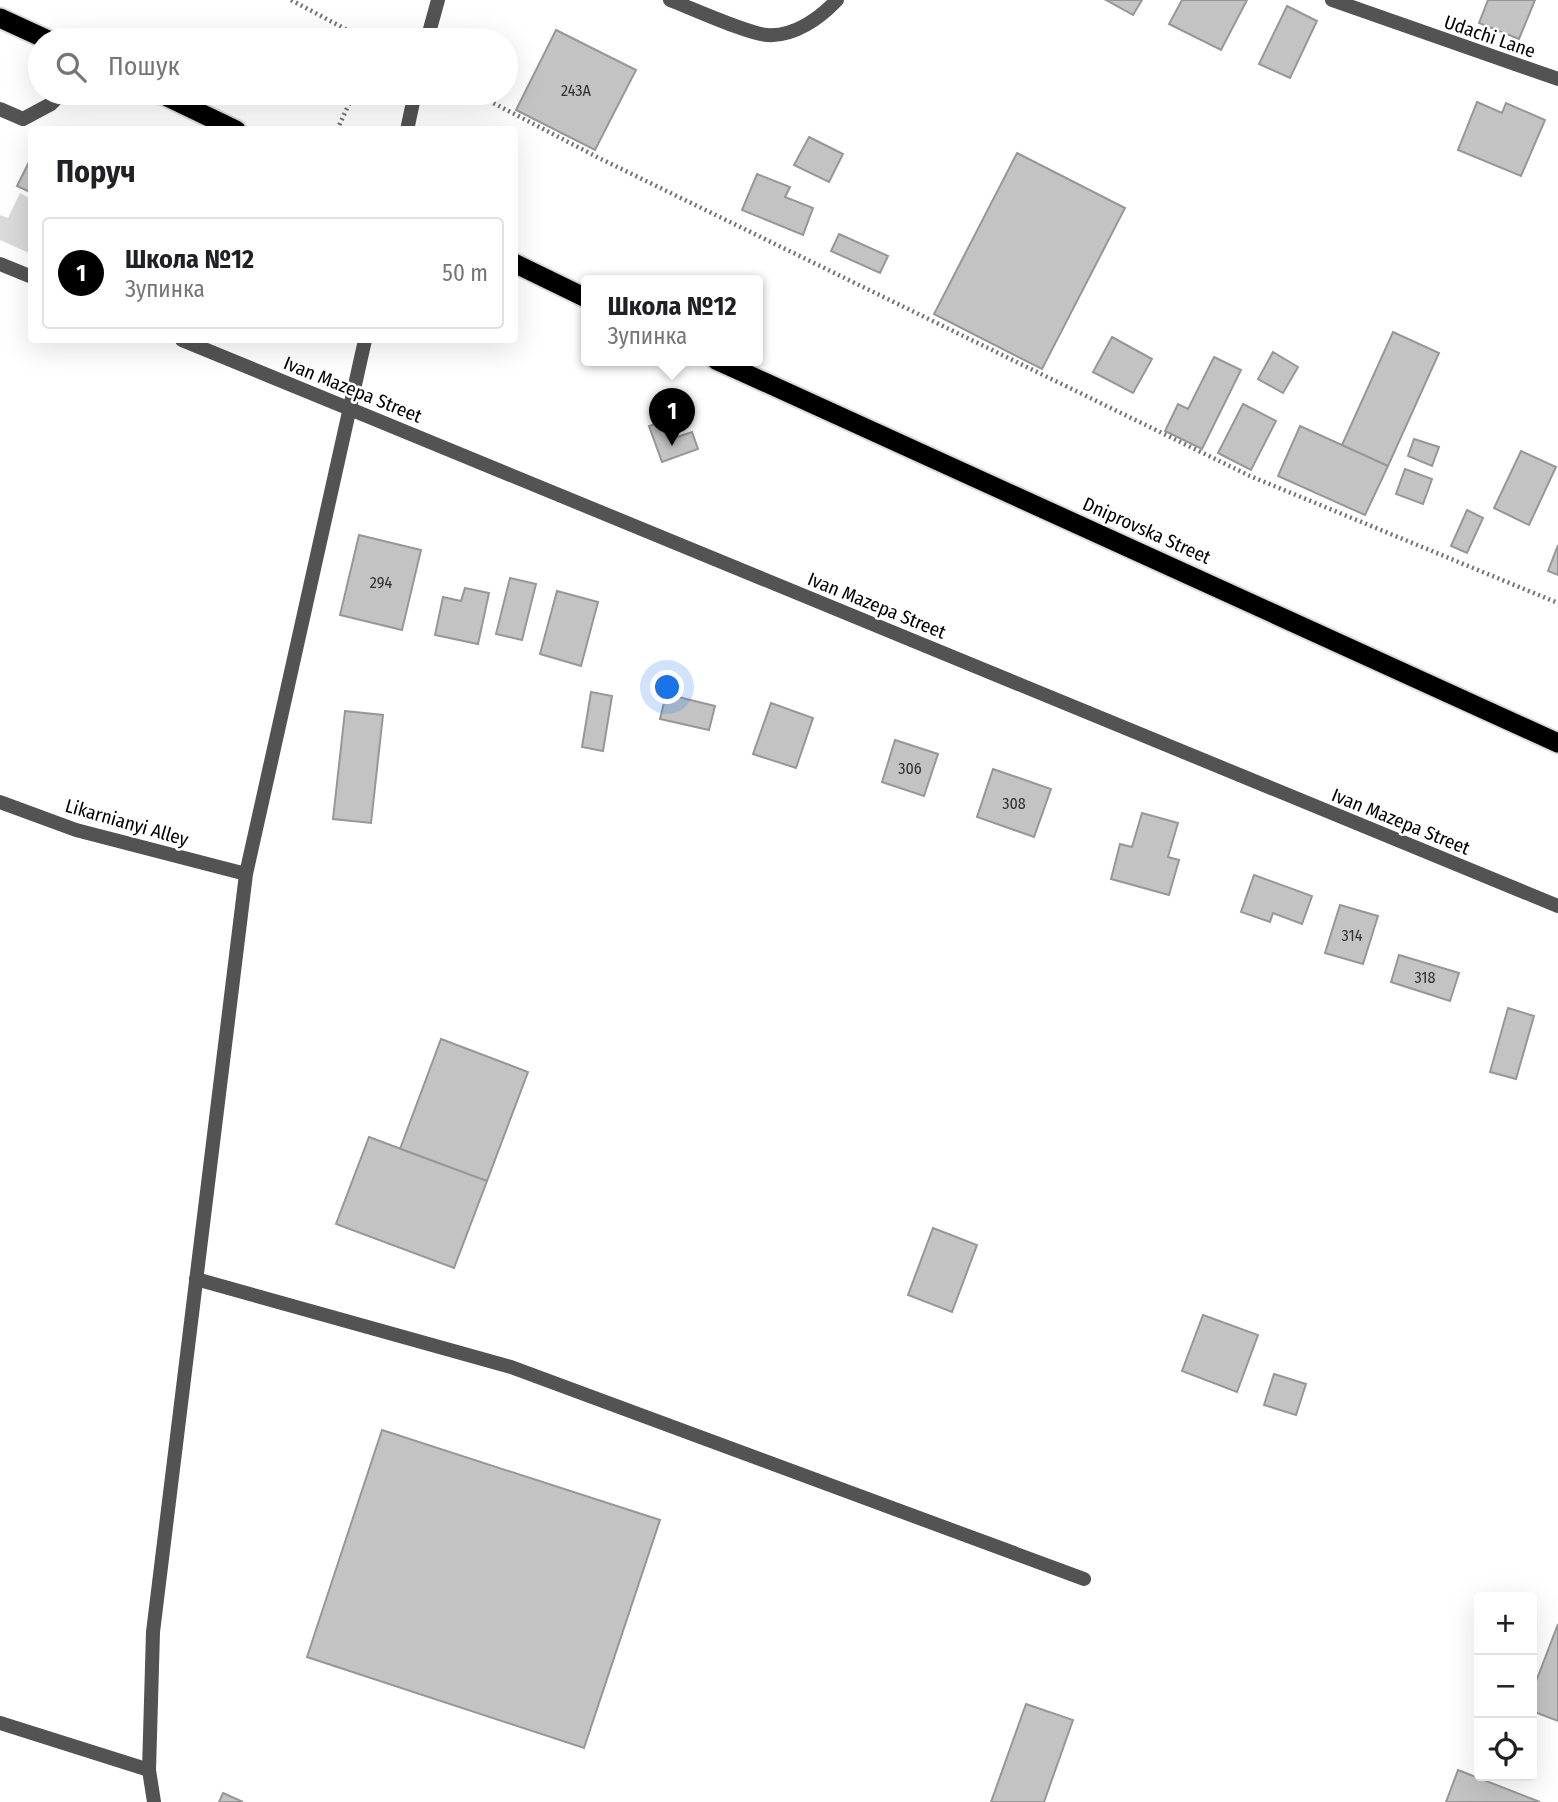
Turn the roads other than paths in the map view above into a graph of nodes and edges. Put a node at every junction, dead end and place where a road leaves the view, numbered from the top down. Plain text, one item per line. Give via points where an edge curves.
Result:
1 (438, 0) edge
2 (670, 0) edge
3 (838, 0) edge
4 (1332, 0) edge
5 (0, 18) edge
6 (430, 28) edge
7 (28, 31) edge
8 (1558, 79) edge
9 (49, 105) edge
10 (184, 105) edge
11 (412, 105) edge
12 (0, 108) edge
13 (228, 126) edge
14 (408, 126) edge
15 (0, 264) edge
16 (518, 266) edge
17 (28, 275) edge
18 (581, 296) edge
19 (189, 343) edge
20 (364, 343) edge
21 (729, 366) edge
22 (350, 410) junction
23 (1558, 743) edge
24 (0, 802) edge
25 (246, 874) junction
26 (1558, 906) edge
27 (196, 1279) junction
28 (1084, 1579) dead end
29 (0, 1723) edge
30 (149, 1770) junction
31 (154, 1802) edge

1 - 6 street
2 - 3 street via 766,35 792,31 822,16
4 - 8 street, Udachi Lane
5 - 7 highway
9 - 12 street via 23,119
10 - 13 highway
11 - 14 street
15 - 17 street
16 - 18 highway
19 - 22 street, Ivan Mazepa Street
20 - 22 street
21 - 23 highway, Dniprovska Street
22 - 25 street
22 - 26 street, Ivan Mazepa Street
24 - 25 street, Likarnianyi Alley via 76,830
25 - 27 street
27 - 28 street via 511,1367
27 - 30 street via 153,1632
29 - 30 street
30 - 31 street

